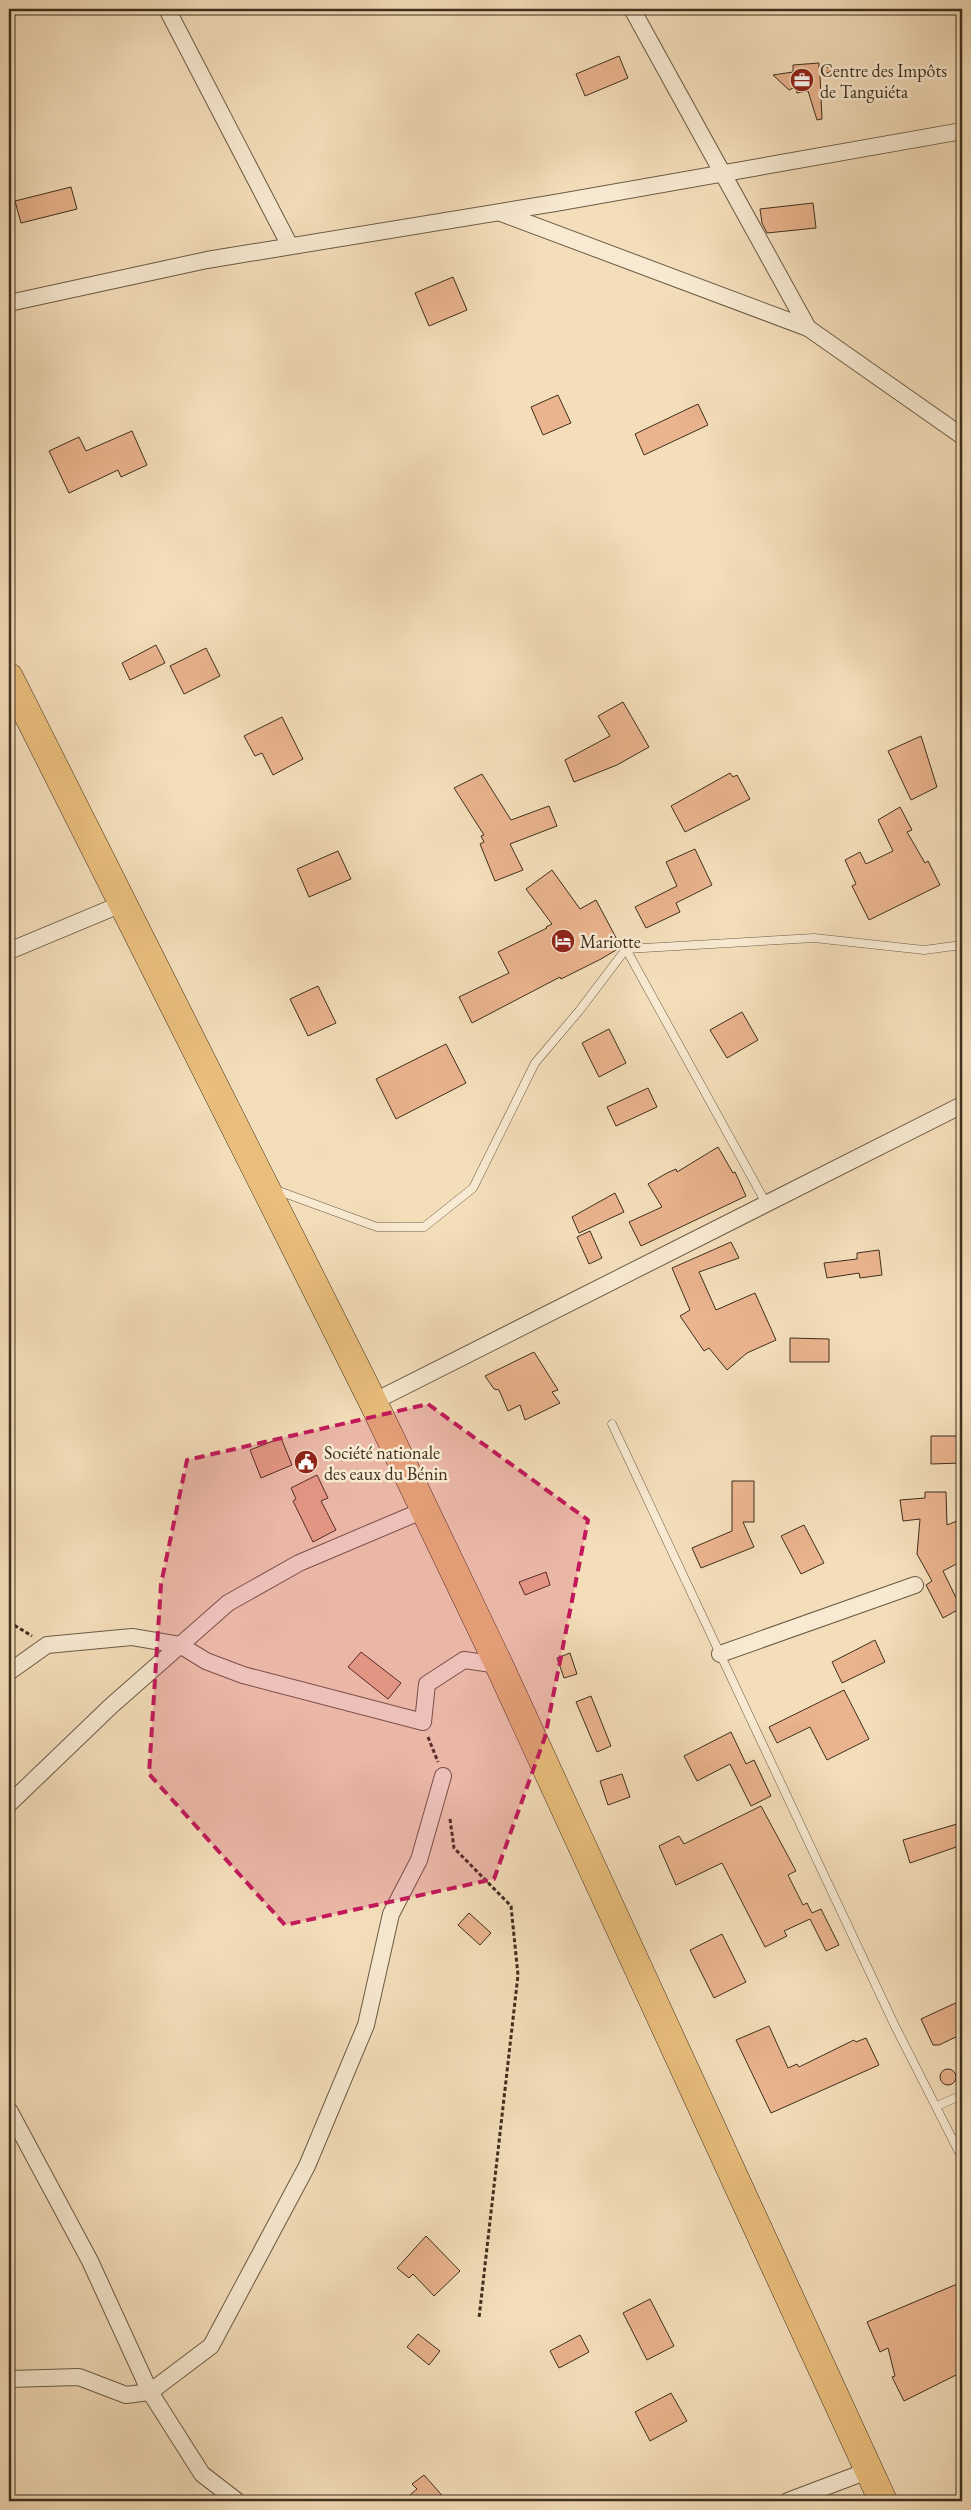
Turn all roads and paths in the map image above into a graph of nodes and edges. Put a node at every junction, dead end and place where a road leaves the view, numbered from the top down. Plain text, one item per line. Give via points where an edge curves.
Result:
1 (167, 9) edge
2 (632, 9) edge
3 (962, 131) edge
4 (723, 173) junction
5 (500, 212) junction
6 (290, 246) junction
7 (9, 303) edge
8 (808, 328) junction
9 (962, 436) edge
10 (9, 677) edge
11 (124, 904) junction
12 (962, 945) edge
13 (626, 949) junction
14 (9, 951) edge
15 (962, 1105) edge
16 (266, 1186) junction
17 (766, 1203) junction
18 (373, 1402) junction
19 (612, 1424) dead end
20 (424, 1510) junction
21 (916, 1585) dead end
22 (9, 1622) edge
23 (47, 1645) junction
24 (180, 1645) junction
25 (720, 1654) junction
26 (499, 1665) junction
27 (9, 1672) edge
28 (423, 1722) junction
29 (443, 1776) joint
30 (9, 1804) edge
31 (448, 1812) dead end
32 (962, 2095) edge
33 (936, 2106) junction
34 (9, 2110) edge
35 (962, 2158) edge
36 (479, 2318) dead end
37 (9, 2379) edge
38 (150, 2392) junction
39 (870, 2470) junction
40 (237, 2501) edge
41 (788, 2501) edge
42 (883, 2501) edge

1 - 6 street
2 - 4 street
3 - 4 street
4 - 5 street
4 - 8 street
5 - 6 street
5 - 8 street
6 - 7 street via 207,260
8 - 9 street
10 - 11 highway
11 - 14 street
11 - 16 highway
12 - 13 lane via 924,950 814,938
13 - 16 lane via 535,1063 473,1188 424,1227 377,1227
13 - 17 lane
15 - 17 street
16 - 18 highway
17 - 18 street
18 - 20 highway
19 - 25 lane
20 - 24 street via 299,1563 228,1603
20 - 26 highway
21 - 25 street
22 - 23 path
23 - 24 street via 132,1637
23 - 27 street
24 - 28 street via 206,1661 243,1675
24 - 30 street
25 - 33 lane
26 - 28 street via 464,1660 427,1684
26 - 39 highway
28 - 29 path
29 - 38 street via 419,1860 391,1914 366,2025 307,2166 211,2346
31 - 36 path via 454,1848 511,1906 518,1976
32 - 33 lane
33 - 35 lane
34 - 38 street via 90,2261
37 - 38 street via 79,2377 126,2395
38 - 40 street via 202,2474
39 - 41 street
39 - 42 highway

